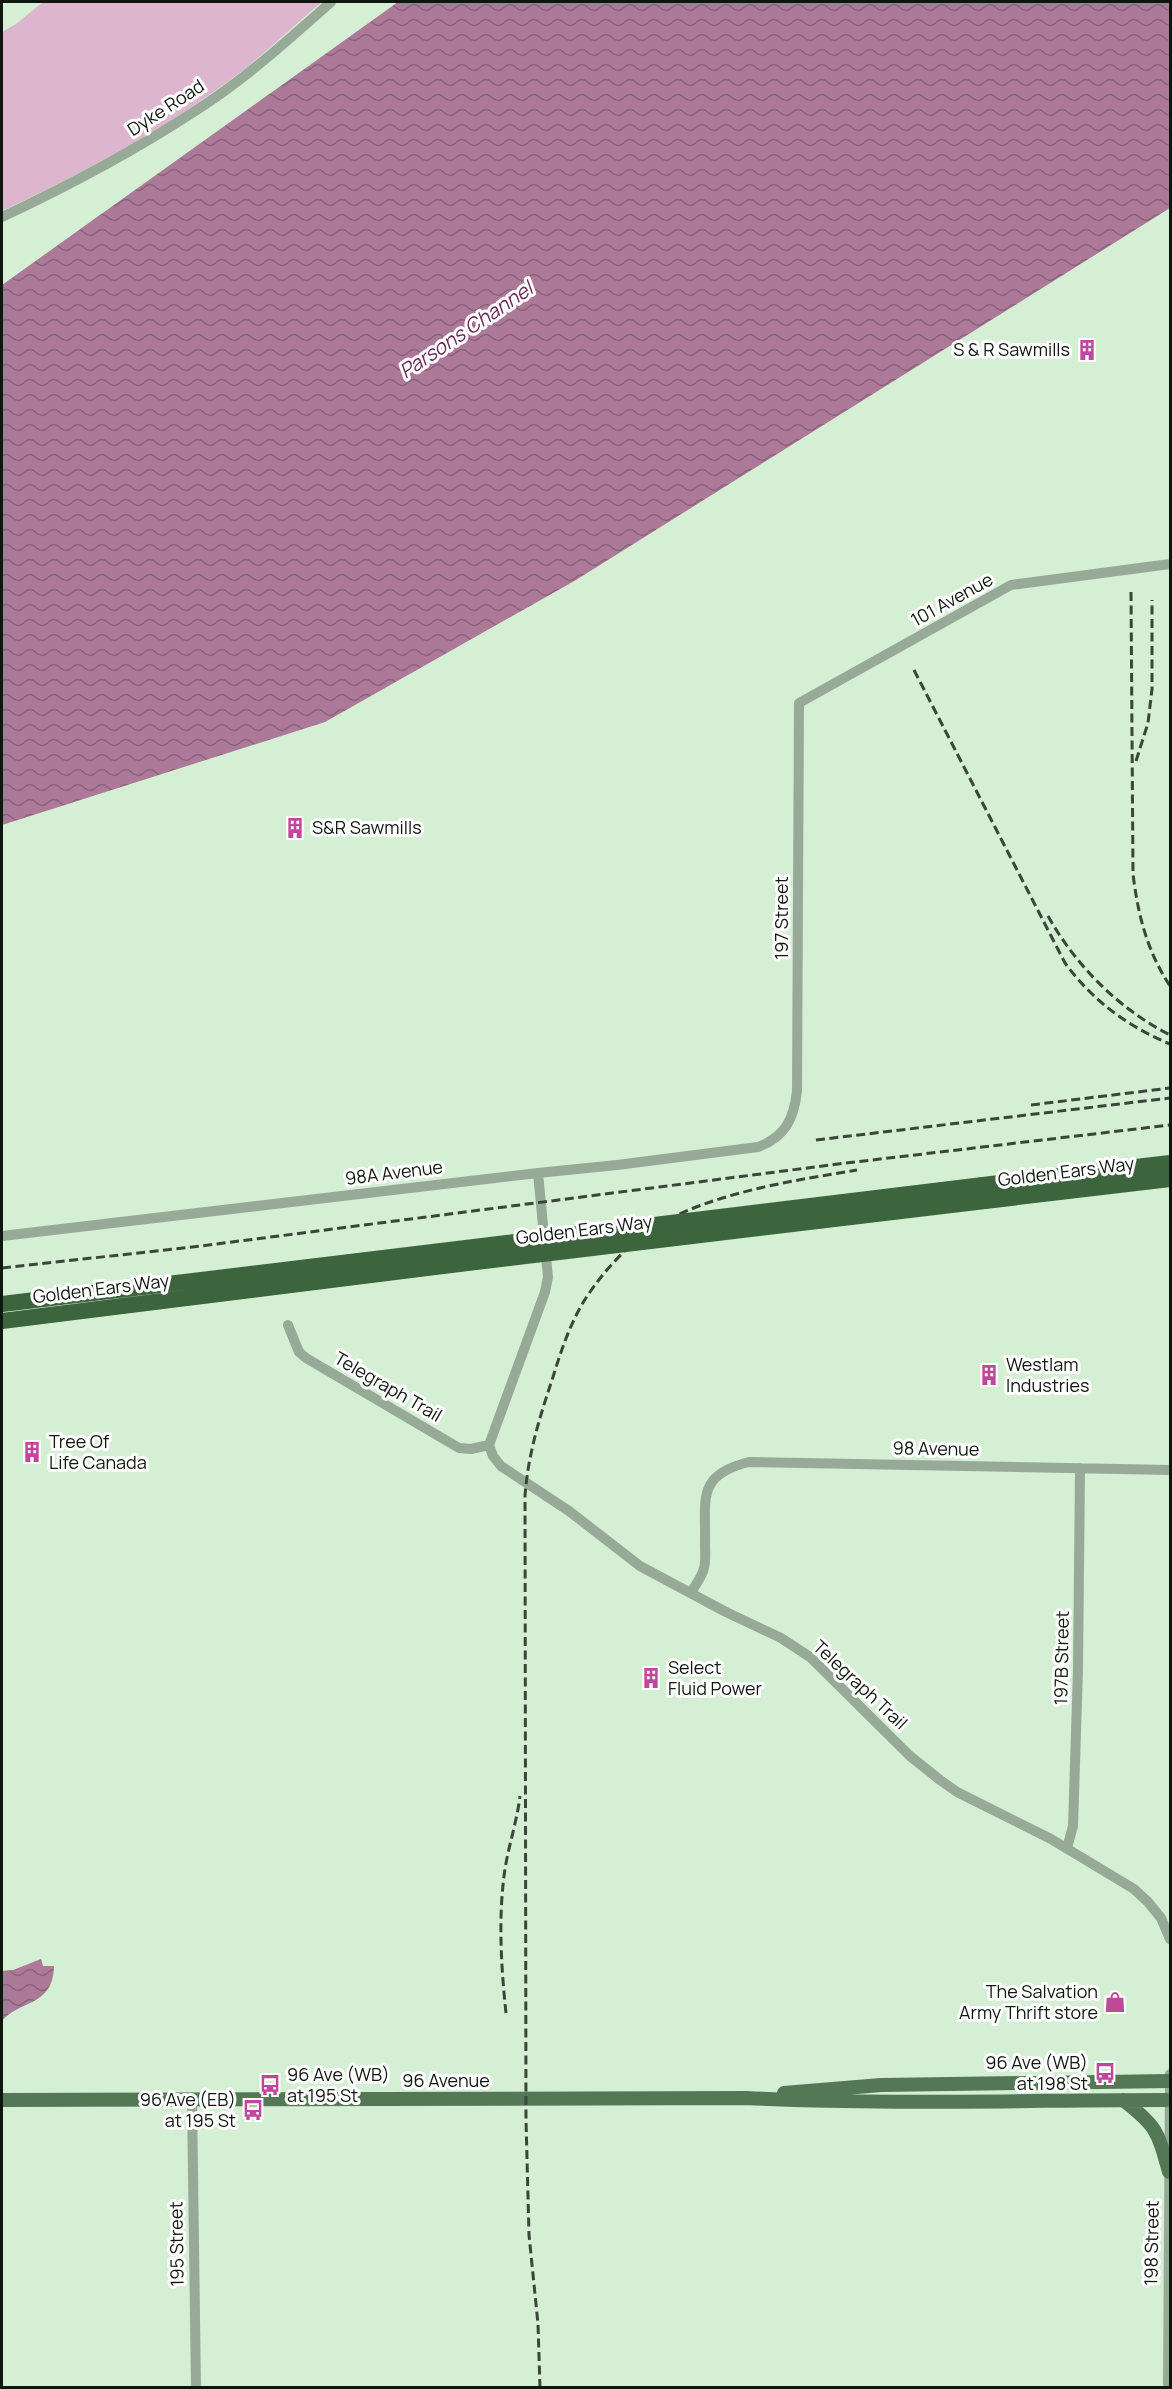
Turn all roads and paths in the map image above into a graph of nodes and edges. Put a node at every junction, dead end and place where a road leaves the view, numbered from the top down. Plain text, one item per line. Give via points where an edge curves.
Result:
1 (331, 2) edge
2 (2, 217) edge
3 (1170, 564) edge
4 (799, 703) joint
5 (785, 1130) joint
6 (1170, 1163) edge
7 (537, 1173) junction
8 (1170, 1179) edge
9 (984, 1193) junction
10 (2, 1236) edge
11 (442, 1259) junction
12 (2, 1304) edge
13 (2, 1321) edge
14 (288, 1325) dead end
15 (489, 1445) junction
16 (1080, 1468) junction
17 (1170, 1470) edge
18 (691, 1593) junction
19 (1067, 1848) junction
20 (1170, 1939) edge
21 (1170, 2079) edge
22 (746, 2098) junction
23 (2, 2100) edge
24 (1124, 2100) junction
25 (1170, 2100) edge
26 (192, 2101) junction
27 (1169, 2172) junction
28 (196, 2388) edge
29 (1168, 2388) edge

1 - 2 street, Dyke Road via 197,110 131,150
3 - 4 street, 101 Avenue via 1011,585
4 - 5 street, 197 Street via 797,1091 793,1118
5 - 7 street, 98A Avenue via 759,1147
6 - 9 highway, Golden Ears Way
7 - 10 street, 98A Avenue
7 - 15 street via 548,1276
8 - 9 highway, Golden Ears Way
9 - 11 highway, Golden Ears Way, bridge
11 - 12 highway, Golden Ears Way
11 - 13 highway, Golden Ears Way
14 - 15 street, Telegraph Trail via 298,1352 316,1364 459,1448
15 - 18 street, Telegraph Trail via 501,1466 640,1566
16 - 17 street, 98 Avenue
16 - 18 street, 98 Avenue via 749,1462 733,1466 708,1485 705,1567
16 - 19 street, 197B Street via 1074,1814
18 - 19 street, Telegraph Trail via 810,1657 910,1756 957,1792
19 - 20 street, Telegraph Trail via 1121,1880 1148,1902
21 - 22 main road, 96 Avenue via 881,2085
21 - 25 street
22 - 24 main road, 96 Avenue via 881,2102
22 - 26 main road, 96 Avenue
23 - 26 main road, 96 Avenue
24 - 25 main road, 96 Avenue
24 - 27 main road via 1158,2134
25 - 27 street, 198 Street
26 - 28 street, 195 Street
27 - 29 street, 198 Street

